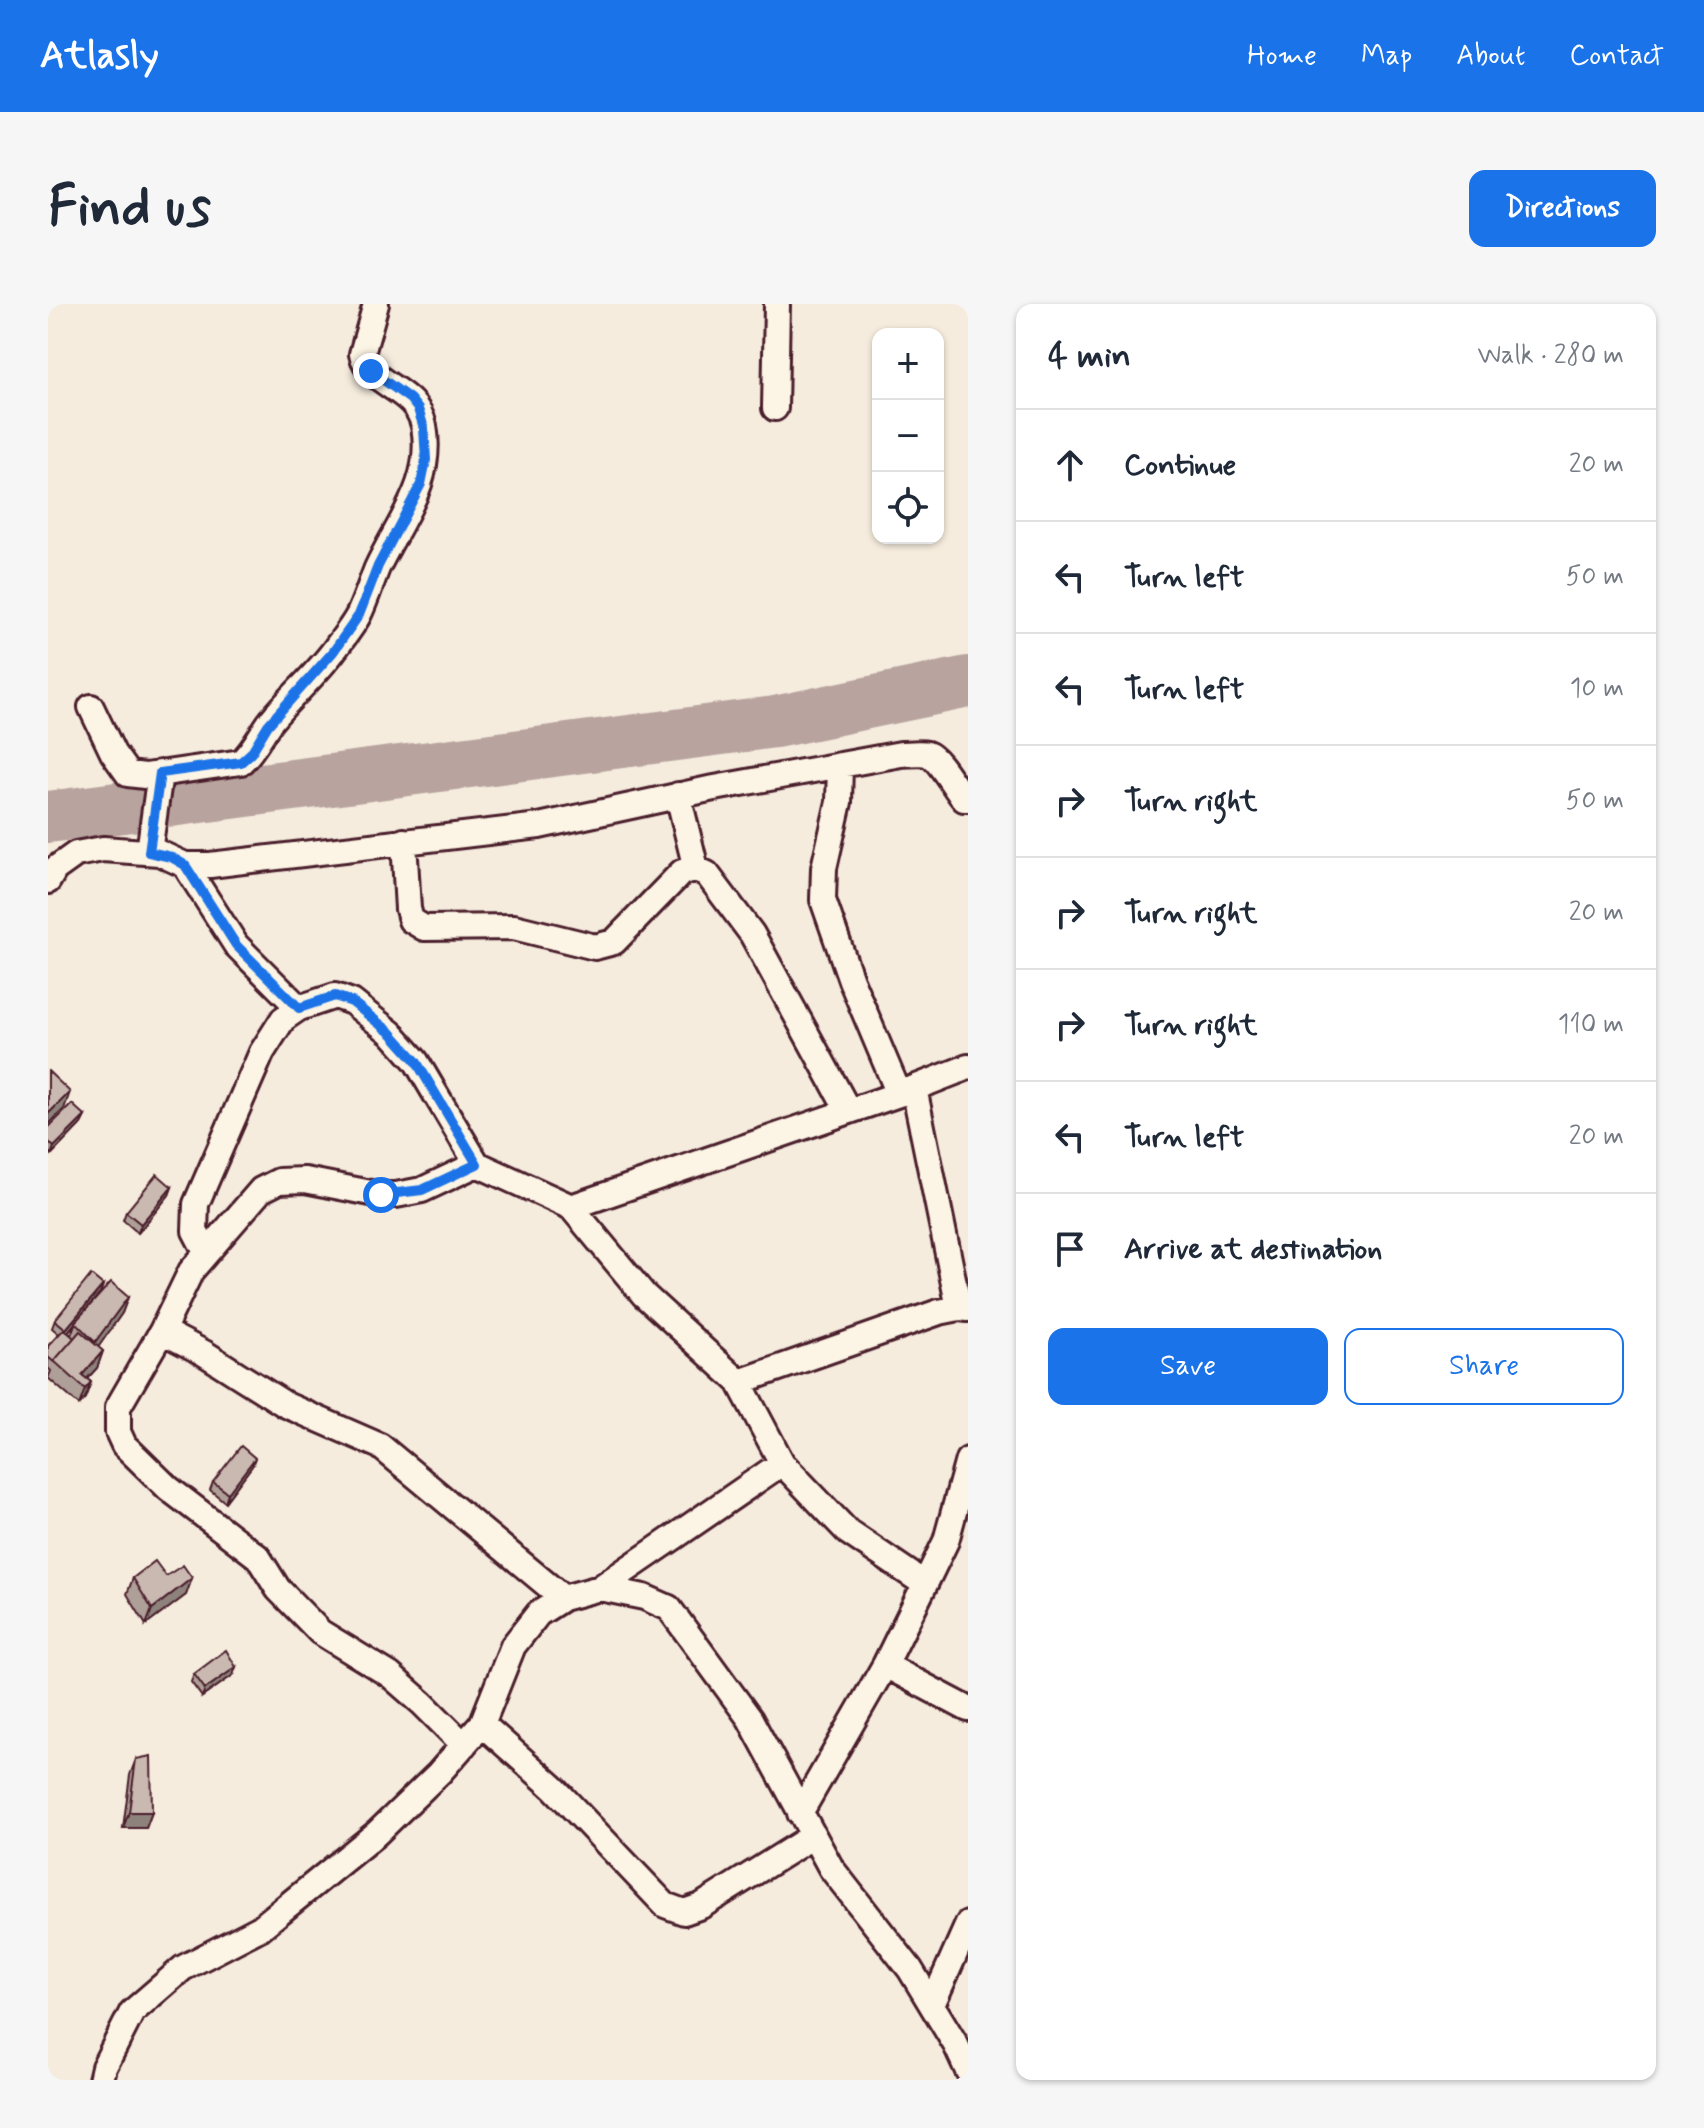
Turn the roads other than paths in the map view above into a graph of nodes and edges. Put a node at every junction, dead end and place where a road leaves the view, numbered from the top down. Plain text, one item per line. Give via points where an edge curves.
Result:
1 (376, 304) edge
2 (772, 308) edge
3 (775, 408) dead end
4 (91, 707) dead end
5 (840, 765) junction
6 (159, 776) junction
7 (678, 795) junction
8 (968, 799) edge
9 (404, 841) junction
10 (149, 850) junction
11 (185, 865) junction
12 (696, 869) junction
13 (48, 881) edge
14 (299, 1008) junction
15 (968, 1067) edge
16 (906, 1091) junction
17 (848, 1110) junction
18 (477, 1164) junction
19 (571, 1207) junction
20 (206, 1252) junction
21 (963, 1308) edge
22 (162, 1331) junction
23 (739, 1382) junction
24 (968, 1460) edge
25 (782, 1463) junction
26 (925, 1584) junction
27 (600, 1588) junction
28 (563, 1598) junction
29 (885, 1665) junction
30 (968, 1709) edge
31 (482, 1724) junction
32 (464, 1745) junction
33 (800, 1813) junction
34 (813, 1836) junction
35 (968, 1924) edge
36 (932, 2005) junction
37 (968, 2071) edge
38 (101, 2080) edge

1 - 6 street via 364,361 410,399 424,428 426,460 411,507 378,566 359,615 251,753 241,762
2 - 3 street
4 - 6 street via 123,770
5 - 7 street
5 - 8 street via 927,754
5 - 16 street via 823,900 851,980
6 - 10 street
7 - 9 street via 539,826
7 - 12 street
9 - 11 street
9 - 12 street via 408,909 411,920 424,928 514,927 595,947 614,942 682,872
10 - 11 street
10 - 13 street via 76,854
11 - 14 street via 236,945
12 - 17 street via 707,874 752,934
14 - 18 street via 335,996 352,1002 391,1033 416,1061
14 - 20 street via 283,1019 262,1052 196,1204 195,1231
15 - 16 street
16 - 17 street
16 - 21 street
17 - 19 street
18 - 19 street
18 - 20 street via 422,1190 396,1195 305,1180 279,1181 261,1190
19 - 23 street via 644,1295
20 - 22 street
21 - 23 street
22 - 28 street via 286,1405 380,1446
22 - 32 street via 118,1407 124,1445 168,1488 258,1557 278,1589 320,1632 390,1675
23 - 25 street
24 - 26 street via 946,1541
25 - 26 street via 848,1532
25 - 27 street
26 - 29 street
27 - 28 street
27 - 33 street via 669,1608 750,1719
28 - 31 street via 538,1614 513,1646
29 - 30 street
29 - 33 street
31 - 32 street
31 - 34 street via 554,1788 665,1905 684,1912
32 - 38 street via 377,1833 260,1928 183,1968 132,2012
33 - 34 street
34 - 36 street
35 - 36 street
36 - 37 street

